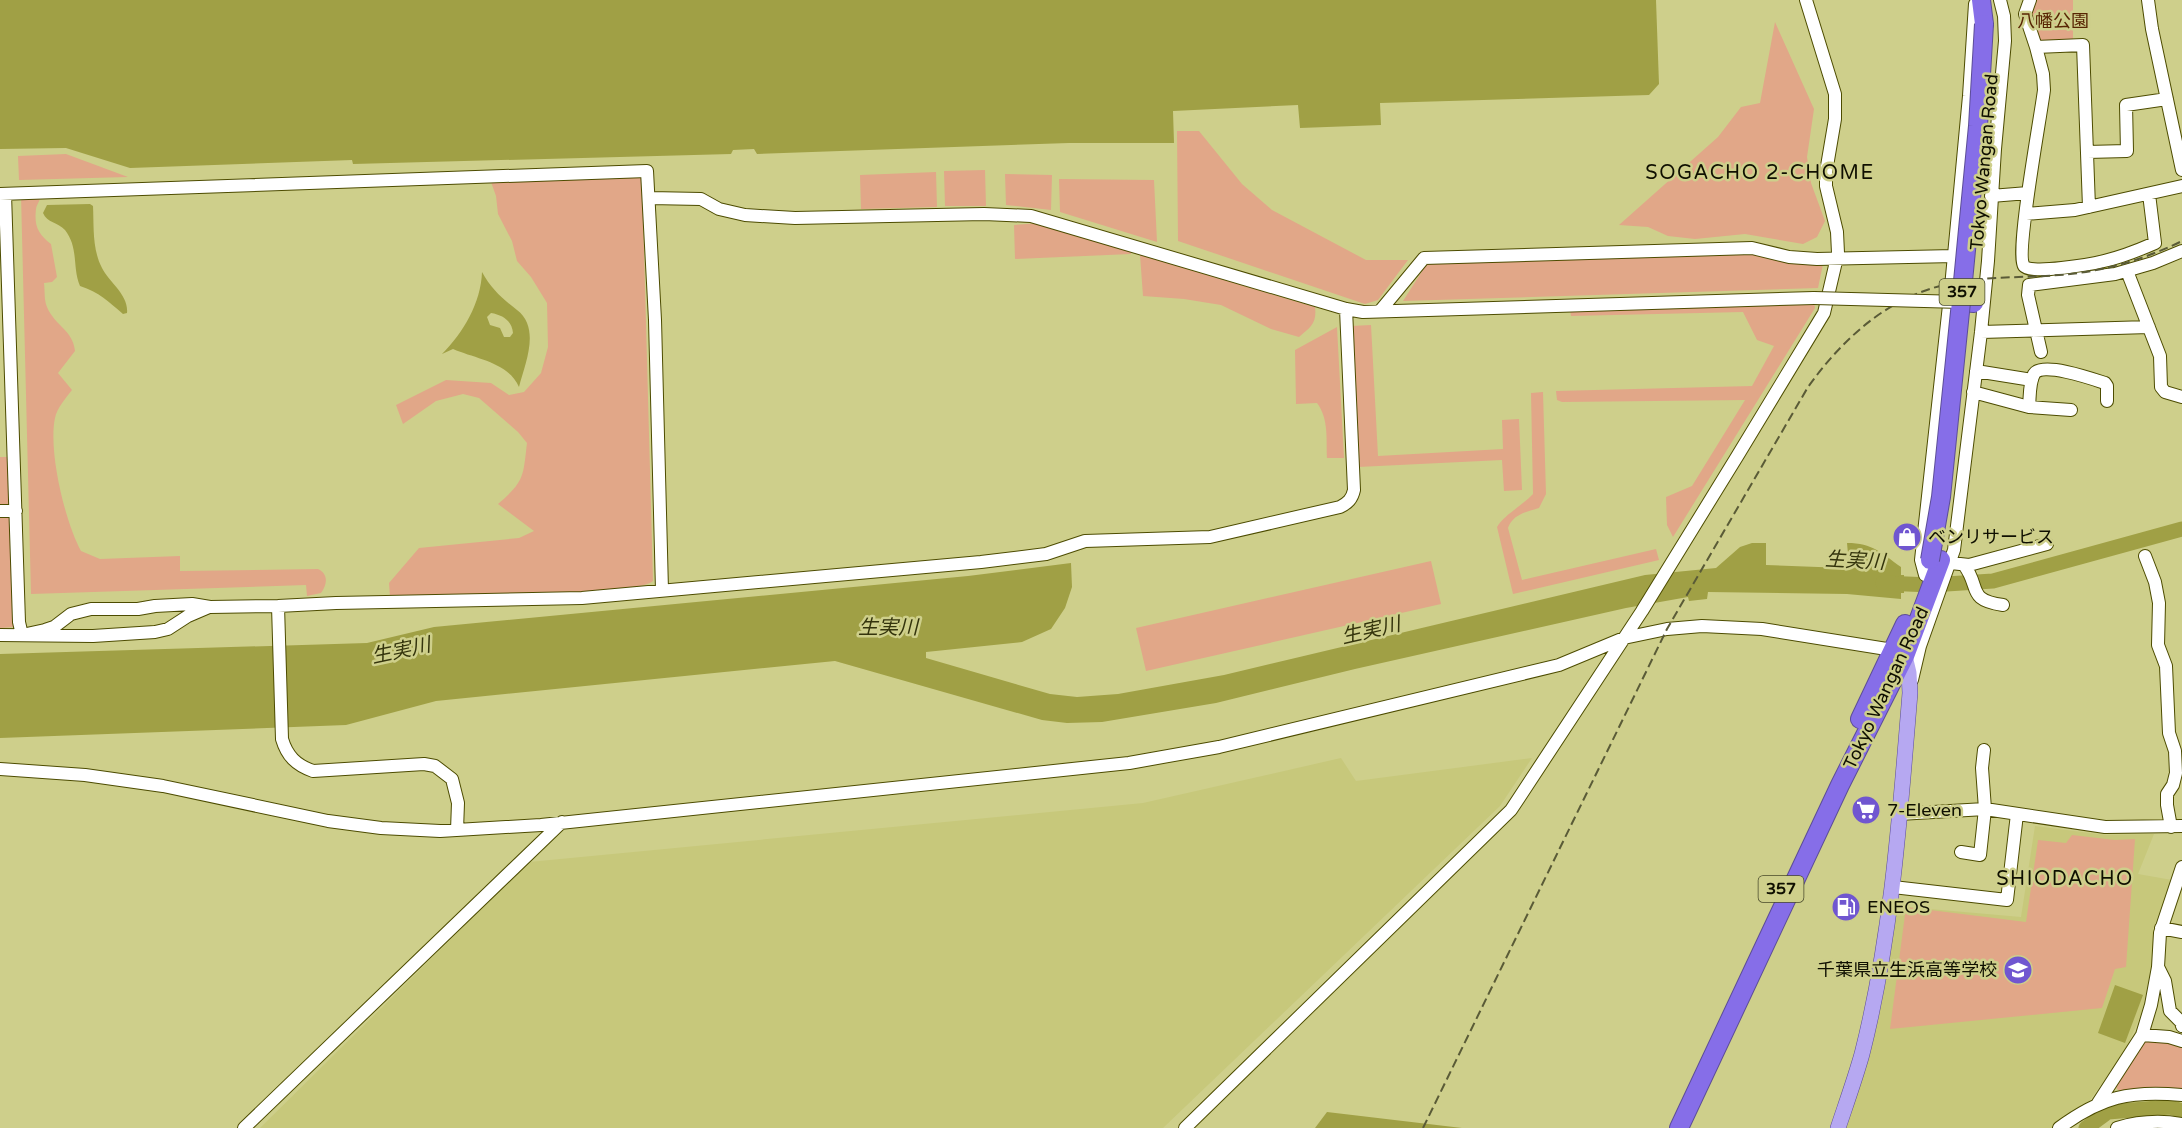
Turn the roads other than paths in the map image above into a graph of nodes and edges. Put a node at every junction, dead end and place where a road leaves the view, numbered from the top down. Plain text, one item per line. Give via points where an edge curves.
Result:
1 (1806, 0) edge
2 (1976, 0) edge
3 (1981, 0) edge
4 (1990, 0) edge
5 (2000, 0) edge
6 (2030, 0) edge
7 (2148, 0) edge
8 (1984, 26) junction
9 (2036, 46) junction
10 (2167, 99) junction
11 (2087, 152) junction
12 (2182, 170) edge
13 (2182, 186) edge
14 (3, 194) edge
15 (2028, 194) junction
16 (2150, 194) junction
17 (1991, 196) junction
18 (650, 198) junction
19 (2089, 207) junction
20 (2025, 214) junction
21 (2180, 252) edge
22 (1954, 256) junction
23 (1837, 258) junction
24 (2182, 266) edge
25 (2127, 271) junction
26 (1985, 283) junction
27 (1962, 297) junction
28 (1346, 309) junction
29 (1380, 311) junction
30 (2149, 327) junction
31 (2036, 330) junction
32 (1981, 332) junction
33 (2041, 352) dead end
34 (1976, 371) junction
35 (2032, 380) junction
36 (1973, 392) junction
37 (2182, 397) edge
38 (2108, 401) dead end
39 (2029, 407) junction
40 (2072, 410) dead end
41 (0, 511) edge
42 (16, 511) junction
43 (2047, 544) dead end
44 (2145, 556) dead end
45 (1964, 566) junction
46 (1949, 567) junction
47 (1928, 568) junction
48 (662, 590) junction
49 (2003, 605) dead end
50 (278, 606) junction
51 (210, 607) junction
52 (1924, 608) junction
53 (0, 635) edge
54 (22, 635) junction
55 (1624, 638) junction
56 (1899, 653) junction
57 (1910, 693) junction
58 (1984, 750) dead end
59 (0, 769) edge
60 (1985, 809) junction
61 (2017, 813) junction
62 (1899, 814) junction
63 (562, 822) junction
64 (2176, 826) edge
65 (458, 830) junction
66 (1961, 852) dead end
67 (2182, 867) edge
68 (1893, 887) junction
69 (2161, 928) junction
70 (2182, 932) edge
71 (2158, 967) junction
72 (2182, 1026) edge
73 (2142, 1035) junction
74 (2182, 1041) edge
75 (2182, 1095) edge
76 (2098, 1103) junction
77 (2182, 1124) edge
78 (244, 1128) edge
79 (1185, 1128) edge
80 (1669, 1128) edge
81 (1679, 1128) edge
82 (1838, 1128) edge
83 (2059, 1128) edge
84 (2117, 1128) edge

1 - 23 street via 1835,94 1826,186 1838,232
2 - 8 street
3 - 8 highway, Tokyo Wangan Road / 357
4 - 8 highway, Tokyo Wangan Road / 357
5 - 17 street via 2005,41
6 - 9 street via 2025,14
7 - 10 street
8 - 22 street
8 - 27 highway, Tokyo Wangan Road / 357 via 1993,56
9 - 11 street via 2083,45
9 - 15 street via 2044,90
10 - 11 street via 2126,105 2127,151
10 - 12 street
11 - 19 street
13 - 16 street
14 - 18 street via 647,171
14 - 42 street
15 - 17 street
15 - 20 street
16 - 19 street
16 - 20 street via 2155,243 2086,265 2025,268 2021,252
17 - 26 street
18 - 28 street via 701,198 719,209 745,215 795,218 1031,216
18 - 48 street
19 - 20 street
21 - 24 street
21 - 25 street
22 - 23 street
22 - 27 street
23 - 29 street via 1789,257 1752,248 1424,258
23 - 55 street via 1824,313
25 - 30 street
25 - 31 street via 2029,285
26 - 27 street
26 - 32 street
27 - 29 street, bridge
27 - 47 highway, Tokyo Wangan Road / 357, bridge via 1941,497
27 - 47 street via 1921,560
27 - 52 highway, Tokyo Wangan Road / 357 via 1945,545
28 - 29 street
28 - 48 street via 1354,490 1353,497 1340,507 1210,537 1086,541 1046,554 981,562
30 - 31 street
30 - 37 street via 2160,356 2161,387
31 - 32 street
31 - 33 street
32 - 34 street
34 - 35 street
34 - 36 street
35 - 38 street via 2037,370 2047,368 2105,382
35 - 39 street
36 - 39 street
36 - 46 street
39 - 40 street
41 - 42 street
42 - 54 street
43 - 45 street
44 - 64 street via 2159,603 2158,645 2166,666 2169,733 2176,773 2167,805
45 - 46 street
45 - 49 street via 1976,594
46 - 52 street
47 - 52 highway, Tokyo Wangan Road / 357
48 - 50 street via 582,598
50 - 51 street
50 - 65 street via 281,730 291,758 300,767 313,771 435,766 452,779 458,803
51 - 54 street via 155,632
51 - 54 street via 192,604 80,611 54,627
52 - 56 highway, Tokyo Wangan Road / 357
52 - 57 street
53 - 54 street
55 - 56 street via 1702,626 1762,629
55 - 63 street via 1559,665 1219,747 1140,761
55 - 79 street via 1511,810
56 - 57 main road via 1909,673
56 - 80 highway, Tokyo Wangan Road / 357
56 - 81 highway, Tokyo Wangan Road / 357
57 - 62 main road
58 - 60 street
59 - 65 street via 163,786 328,821 381,828
60 - 61 street
60 - 62 street
60 - 66 street via 1980,855
61 - 64 street via 2106,827
61 - 68 street via 2007,900
62 - 68 main road
63 - 65 street
63 - 78 street
67 - 69 street
68 - 82 main road via 1862,1055
69 - 70 street
69 - 71 street
71 - 72 street via 2165,981 2170,1011
71 - 73 street
73 - 74 street
73 - 76 street
75 - 76 street via 2127,1095
76 - 83 street
77 - 84 street via 2138,1121

